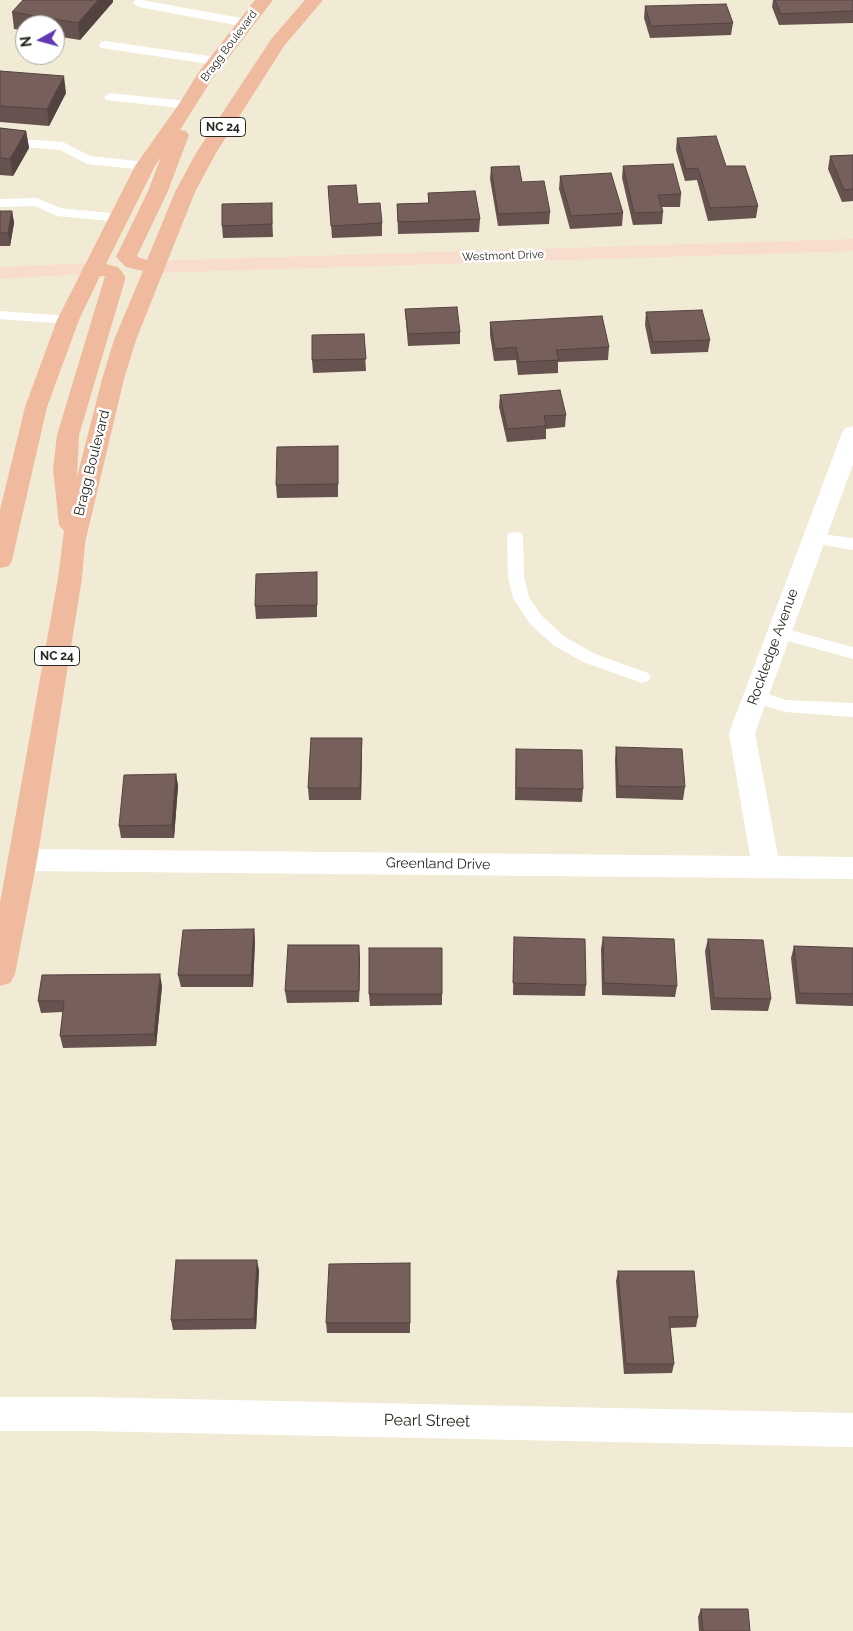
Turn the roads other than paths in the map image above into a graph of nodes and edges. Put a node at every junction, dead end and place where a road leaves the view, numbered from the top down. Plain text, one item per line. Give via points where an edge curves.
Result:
1 (264, 0) edge
2 (314, 0) edge
3 (140, 3) dead end
4 (246, 23) junction
5 (105, 45) dead end
6 (216, 61) junction
7 (110, 97) dead end
8 (188, 105) junction
9 (0, 141) edge
10 (76, 154) joint
11 (145, 166) junction
12 (0, 203) edge
13 (120, 218) junction
14 (853, 245) edge
15 (153, 267) junction
16 (94, 269) junction
17 (0, 273) edge
18 (0, 315) edge
19 (68, 320) junction
20 (853, 433) edge
21 (515, 537) dead end
22 (813, 538) junction
23 (73, 544) junction
24 (853, 544) edge
25 (0, 560) edge
26 (778, 633) junction
27 (853, 653) edge
28 (642, 677) dead end
29 (755, 696) junction
30 (853, 710) edge
31 (23, 860) junction
32 (766, 867) junction
33 (853, 868) edge
34 (0, 974) edge
35 (0, 1414) edge
36 (853, 1430) edge

1 - 4 main road, Bragg Boulevard / NC 24
2 - 15 main road, Bragg Boulevard / NC 24 via 278,42 206,153 184,192
3 - 4 lane
4 - 6 main road, Bragg Boulevard / NC 24
5 - 6 lane
6 - 8 main road, Bragg Boulevard / NC 24
7 - 8 lane
8 - 11 main road, Bragg Boulevard / NC 24
8 - 15 main road via 176,147 126,258 133,263
9 - 10 lane via 63,146
10 - 11 lane via 87,160
11 - 13 main road, Bragg Boulevard / NC 24
12 - 13 lane via 37,202 56,212
13 - 16 main road, Bragg Boulevard / NC 24
14 - 15 street, Westmont Drive
15 - 23 main road, Bragg Boulevard / NC 24 via 113,379
16 - 17 street
16 - 19 main road, Bragg Boulevard / NC 24
16 - 23 main road via 110,271 115,280 68,435 64,469
18 - 19 lane
19 - 25 main road, Bragg Boulevard / NC 24 via 36,407
20 - 22 street, Rockledge Avenue
21 - 28 lane via 516,577 521,598 536,620 559,641 589,658
22 - 24 lane
22 - 26 street, Rockledge Avenue
23 - 31 main road, Bragg Boulevard / NC 24
26 - 27 lane
26 - 29 street, Rockledge Avenue
29 - 30 lane via 785,706
29 - 32 street, Rockledge Avenue via 742,733
31 - 32 street, Greenland Drive
31 - 34 main road, Bragg Boulevard / NC 24
32 - 33 street, Greenland Drive
35 - 36 street, Pearl Street

